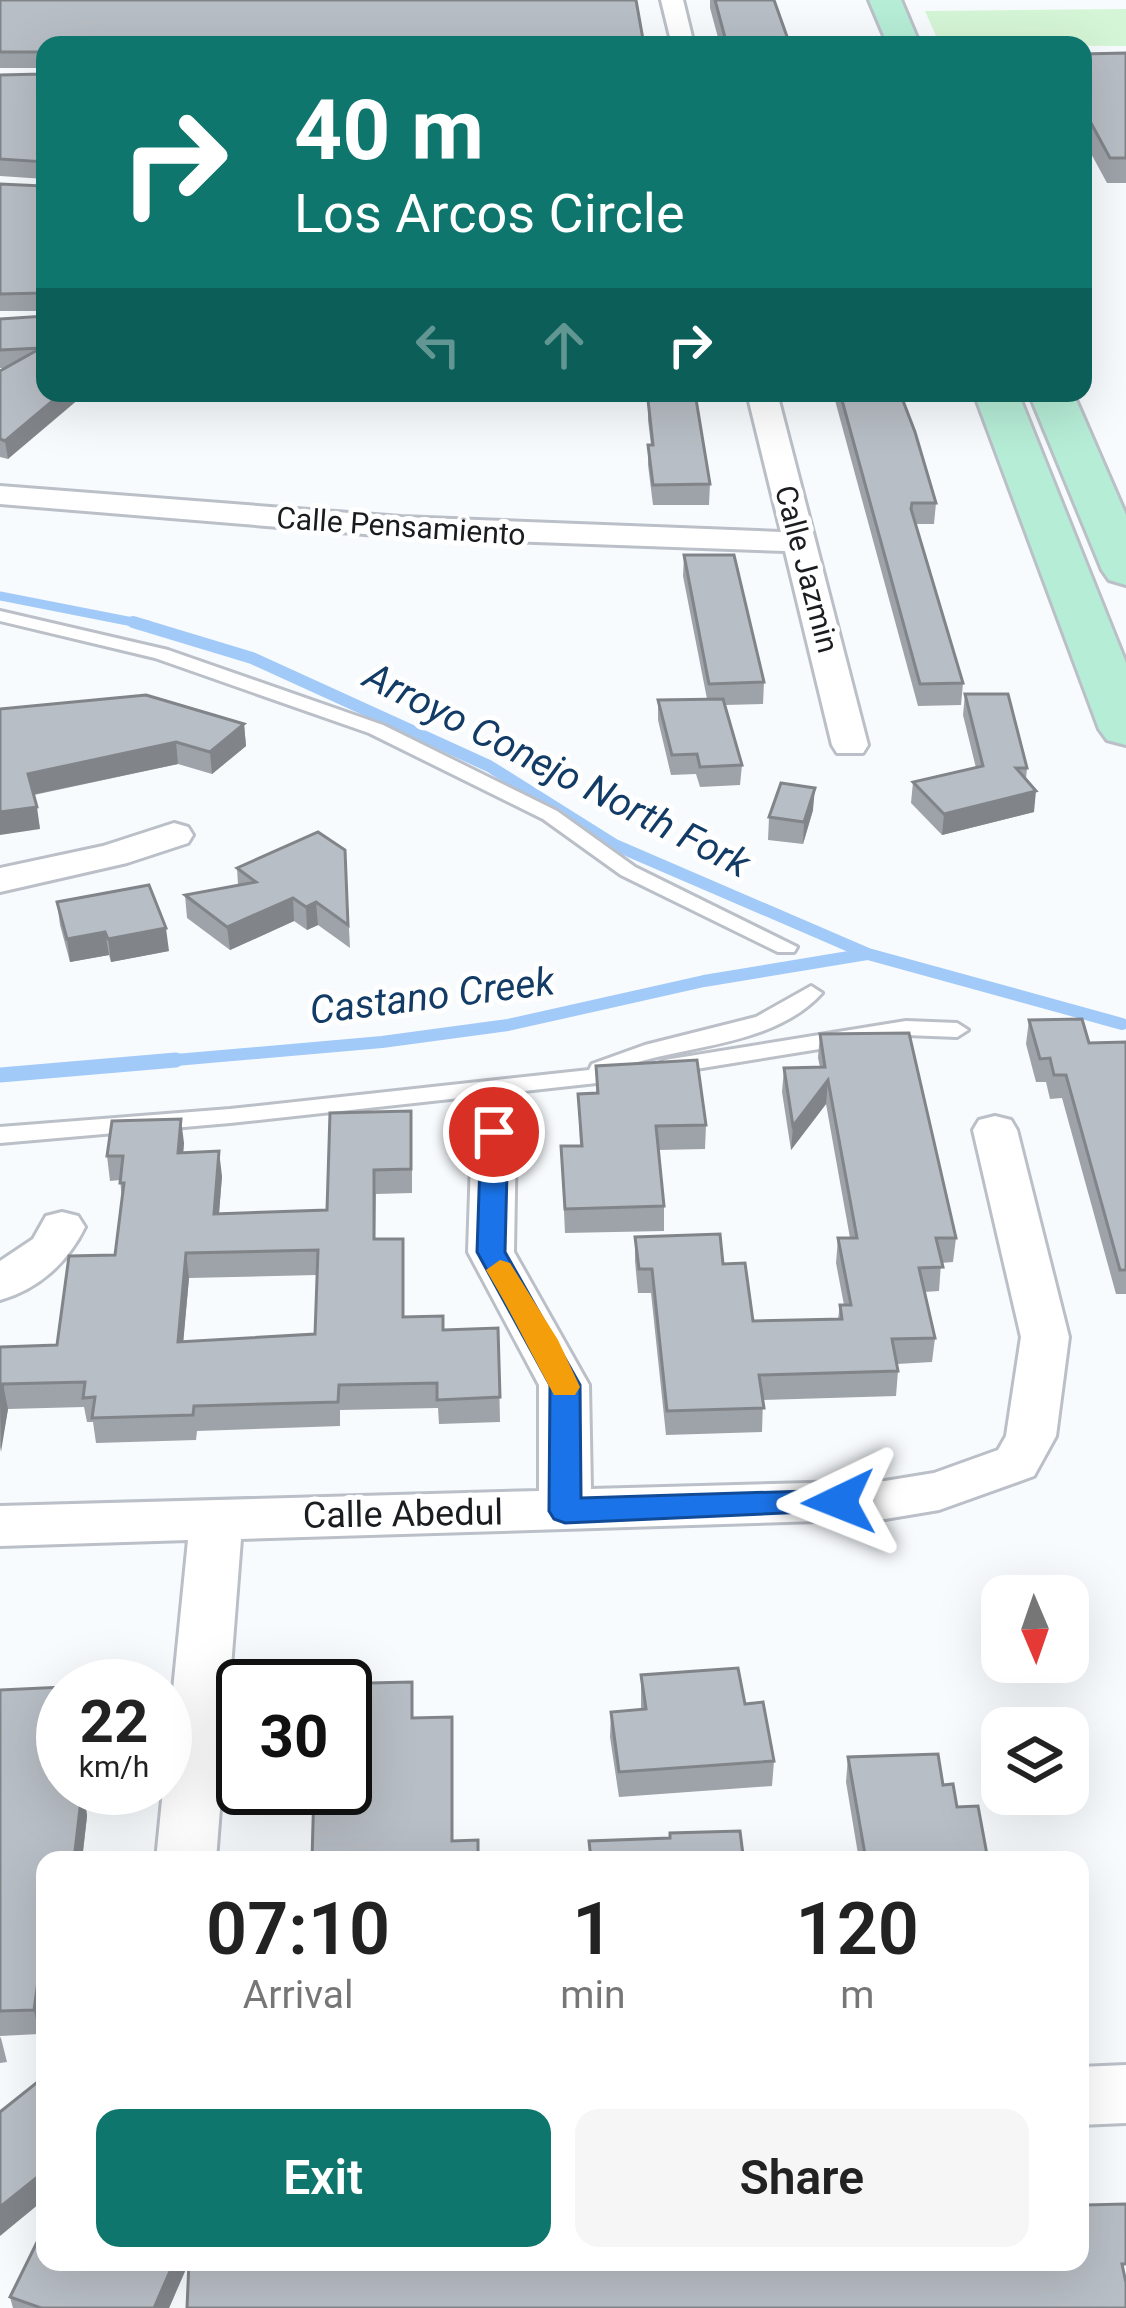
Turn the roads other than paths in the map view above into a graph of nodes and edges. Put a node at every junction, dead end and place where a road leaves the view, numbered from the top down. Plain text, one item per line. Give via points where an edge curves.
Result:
1 (673, 0) edge
2 (885, 0) edge
3 (680, 36) edge
4 (900, 36) edge
5 (764, 402) edge
6 (1000, 402) edge
7 (1055, 402) edge
8 (0, 495) edge
9 (802, 542) junction
10 (1126, 570) edge
11 (0, 616) edge
12 (1122, 708) edge
13 (850, 745) dead end
14 (174, 835) dead end
15 (0, 880) edge
16 (786, 946) dead end
17 (812, 993) dead end
18 (957, 1030) dead end
19 (582, 1078) junction
20 (994, 1130) dead end
21 (494, 1132) dead end
22 (0, 1135) edge
23 (62, 1227) dead end
24 (0, 1284) edge
25 (565, 1511) junction
26 (216, 1519) junction
27 (0, 1526) edge
28 (187, 1851) edge
29 (1126, 2094) edge
30 (1089, 2096) edge

1 - 3 street
2 - 4 main road
5 - 9 street, Calle Jazmin
6 - 12 main road
7 - 10 main road
8 - 9 street, Calle Pensamiento via 578,537
9 - 13 street, Calle Jazmin
11 - 16 lane via 161,654 376,729 550,815 628,871
14 - 15 street
17 - 19 lane via 772,1021 669,1043
18 - 19 lane via 906,1028
19 - 22 lane
20 - 25 street, Calle Abedul via 1046,1336 1031,1436 1016,1462 939,1491 885,1500
21 - 25 street via 491,1252 565,1385
23 - 24 street via 51,1249
25 - 26 street, Calle Abedul
26 - 27 street, Calle Abedul
26 - 28 street
29 - 30 street

